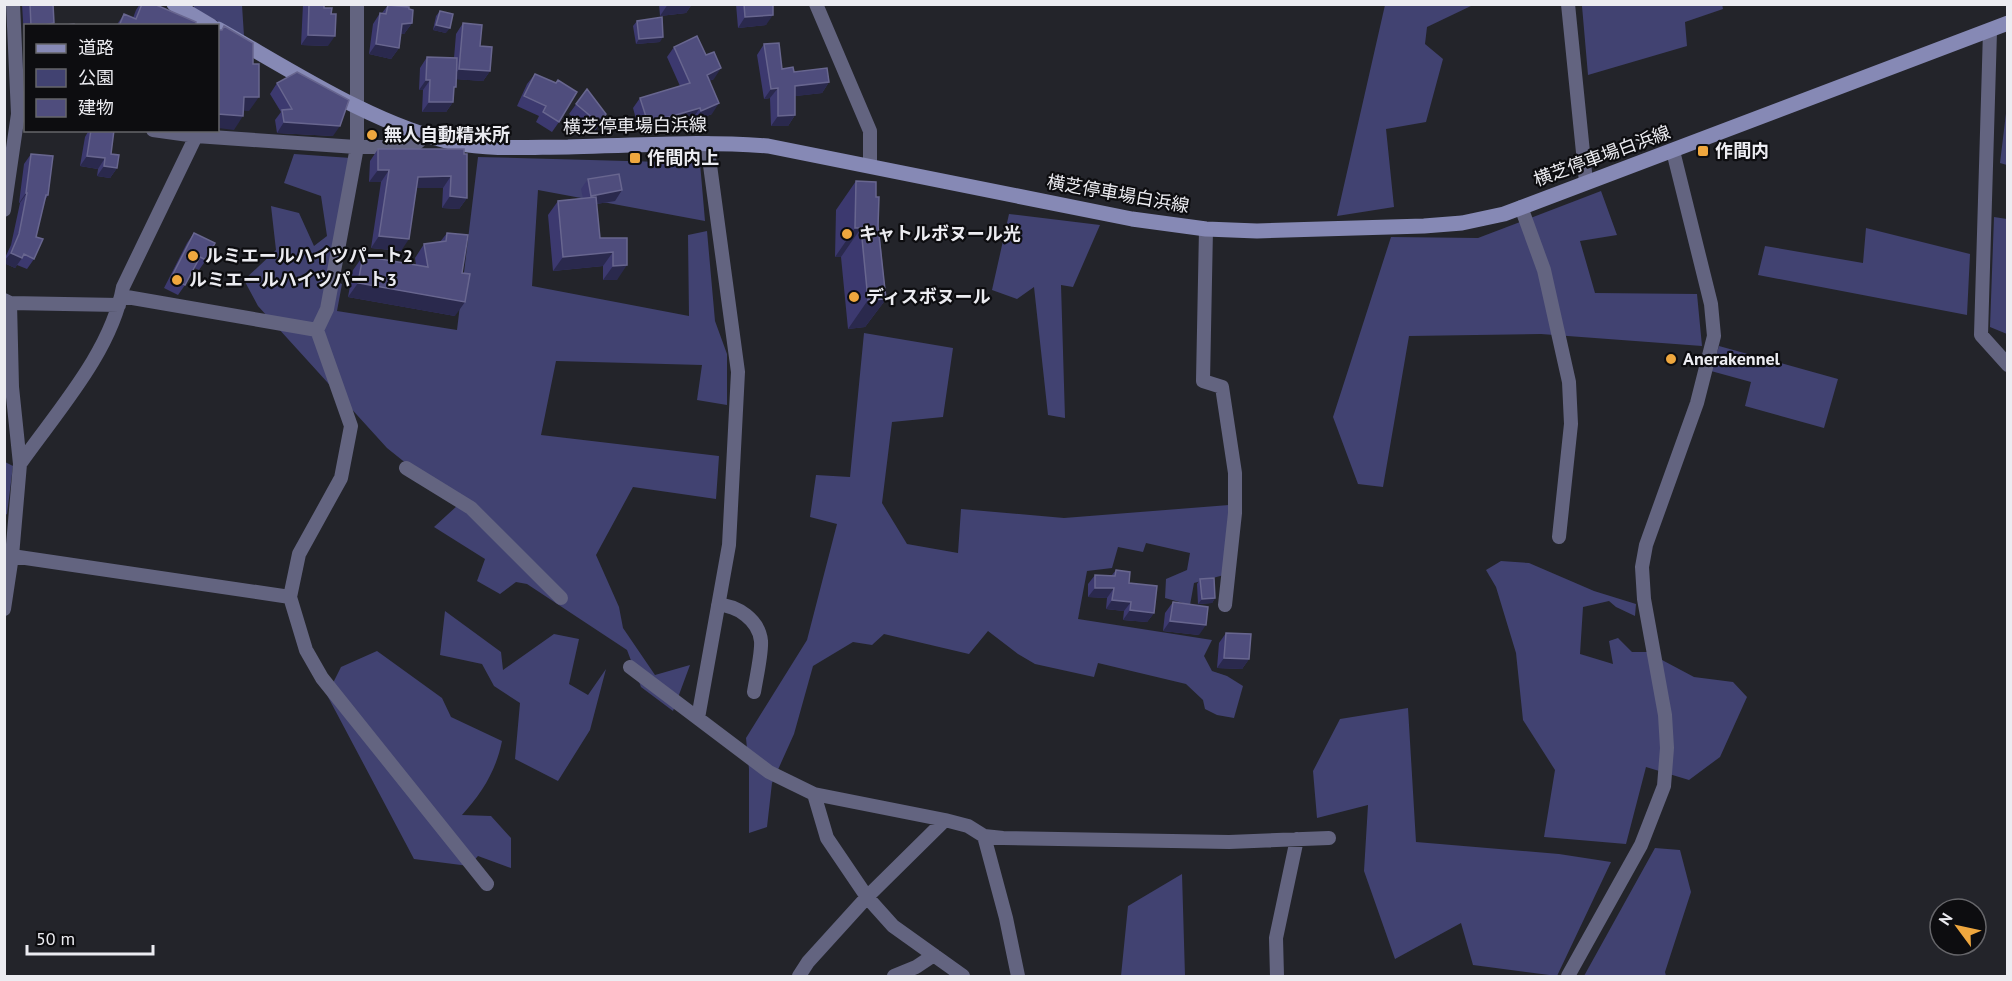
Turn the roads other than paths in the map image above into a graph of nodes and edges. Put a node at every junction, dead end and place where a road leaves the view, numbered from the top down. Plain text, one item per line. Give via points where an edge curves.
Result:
1 (13, 4) edge
2 (174, 4) edge
3 (357, 4) edge
4 (816, 4) edge
5 (1568, 4) edge
6 (2007, 23) edge
7 (208, 24) edge
8 (219, 30) edge
9 (1990, 31) junction
10 (358, 107) junction
11 (22, 114) edge
12 (167, 132) edge
13 (426, 135) junction
14 (196, 136) junction
15 (707, 143) junction
16 (357, 147) junction
17 (1673, 151) junction
18 (870, 165) junction
19 (1586, 182) junction
20 (1521, 207) junction
21 (4, 210) edge
22 (1206, 229) junction
23 (120, 301) junction
24 (7, 302) edge
25 (317, 330) junction
26 (2007, 365) edge
27 (20, 464) junction
28 (406, 468) dead end
29 (10, 530) edge
30 (1559, 537) dead end
31 (12, 556) junction
32 (290, 597) junction
33 (561, 598) dead end
34 (718, 605) junction
35 (1225, 605) dead end
36 (4, 609) edge
37 (630, 667) dead end
38 (754, 692) dead end
39 (698, 718) junction
40 (814, 794) junction
41 (945, 820) junction
42 (984, 836) junction
43 (1329, 838) dead end
44 (1297, 840) junction
45 (487, 884) dead end
46 (867, 897) junction
47 (934, 955) junction
48 (799, 976) edge
49 (894, 976) edge
50 (963, 976) edge
51 (1018, 976) edge
52 (1277, 976) edge
53 (1568, 976) edge

1 - 11 street
2 - 7 main road
3 - 10 street
4 - 18 street via 870,131
5 - 19 street
6 - 9 main road, 横芝停車場白浜線
8 - 10 main road, 横芝停車場白浜線
9 - 17 main road, 横芝停車場白浜線
9 - 26 street via 1981,335
10 - 13 main road, 横芝停車場白浜線
10 - 16 street
11 - 21 street
12 - 14 street
13 - 15 main road, 横芝停車場白浜線 via 457,143 516,148
13 - 16 street via 404,147
14 - 16 street
14 - 23 street via 123,287
15 - 18 main road, 横芝停車場白浜線 via 768,146
15 - 34 street via 738,372 729,545
16 - 25 street via 327,309
17 - 19 main road, 横芝停車場白浜線
17 - 53 street via 1711,304 1714,336 1697,403 1646,545 1642,567 1665,715 1664,786 1641,845
18 - 22 main road, 横芝停車場白浜線 via 1132,219
19 - 20 main road, 横芝停車場白浜線
20 - 22 main road, 横芝停車場白浜線 via 1462,223 1424,226
20 - 30 street via 1544,270 1569,382 1571,424
22 - 35 street via 1203,381 1222,387 1235,473 1235,513
23 - 24 street
23 - 25 street
23 - 27 street via 102,345
24 - 27 street
25 - 32 street via 351,426 342,478 298,554
27 - 29 street
28 - 33 street via 471,508
29 - 31 street
31 - 32 street
31 - 36 street
32 - 45 street via 306,650 322,678
34 - 38 street via 730,605 747,615 756,628 761,641
34 - 39 street
37 - 39 street
39 - 40 street via 769,772
40 - 41 street
40 - 46 street via 827,837
41 - 42 street via 968,826
41 - 46 street
42 - 44 street
42 - 51 street
43 - 44 street
44 - 52 street via 1276,938
46 - 47 street via 893,926
46 - 48 street
47 - 49 street
47 - 50 street

